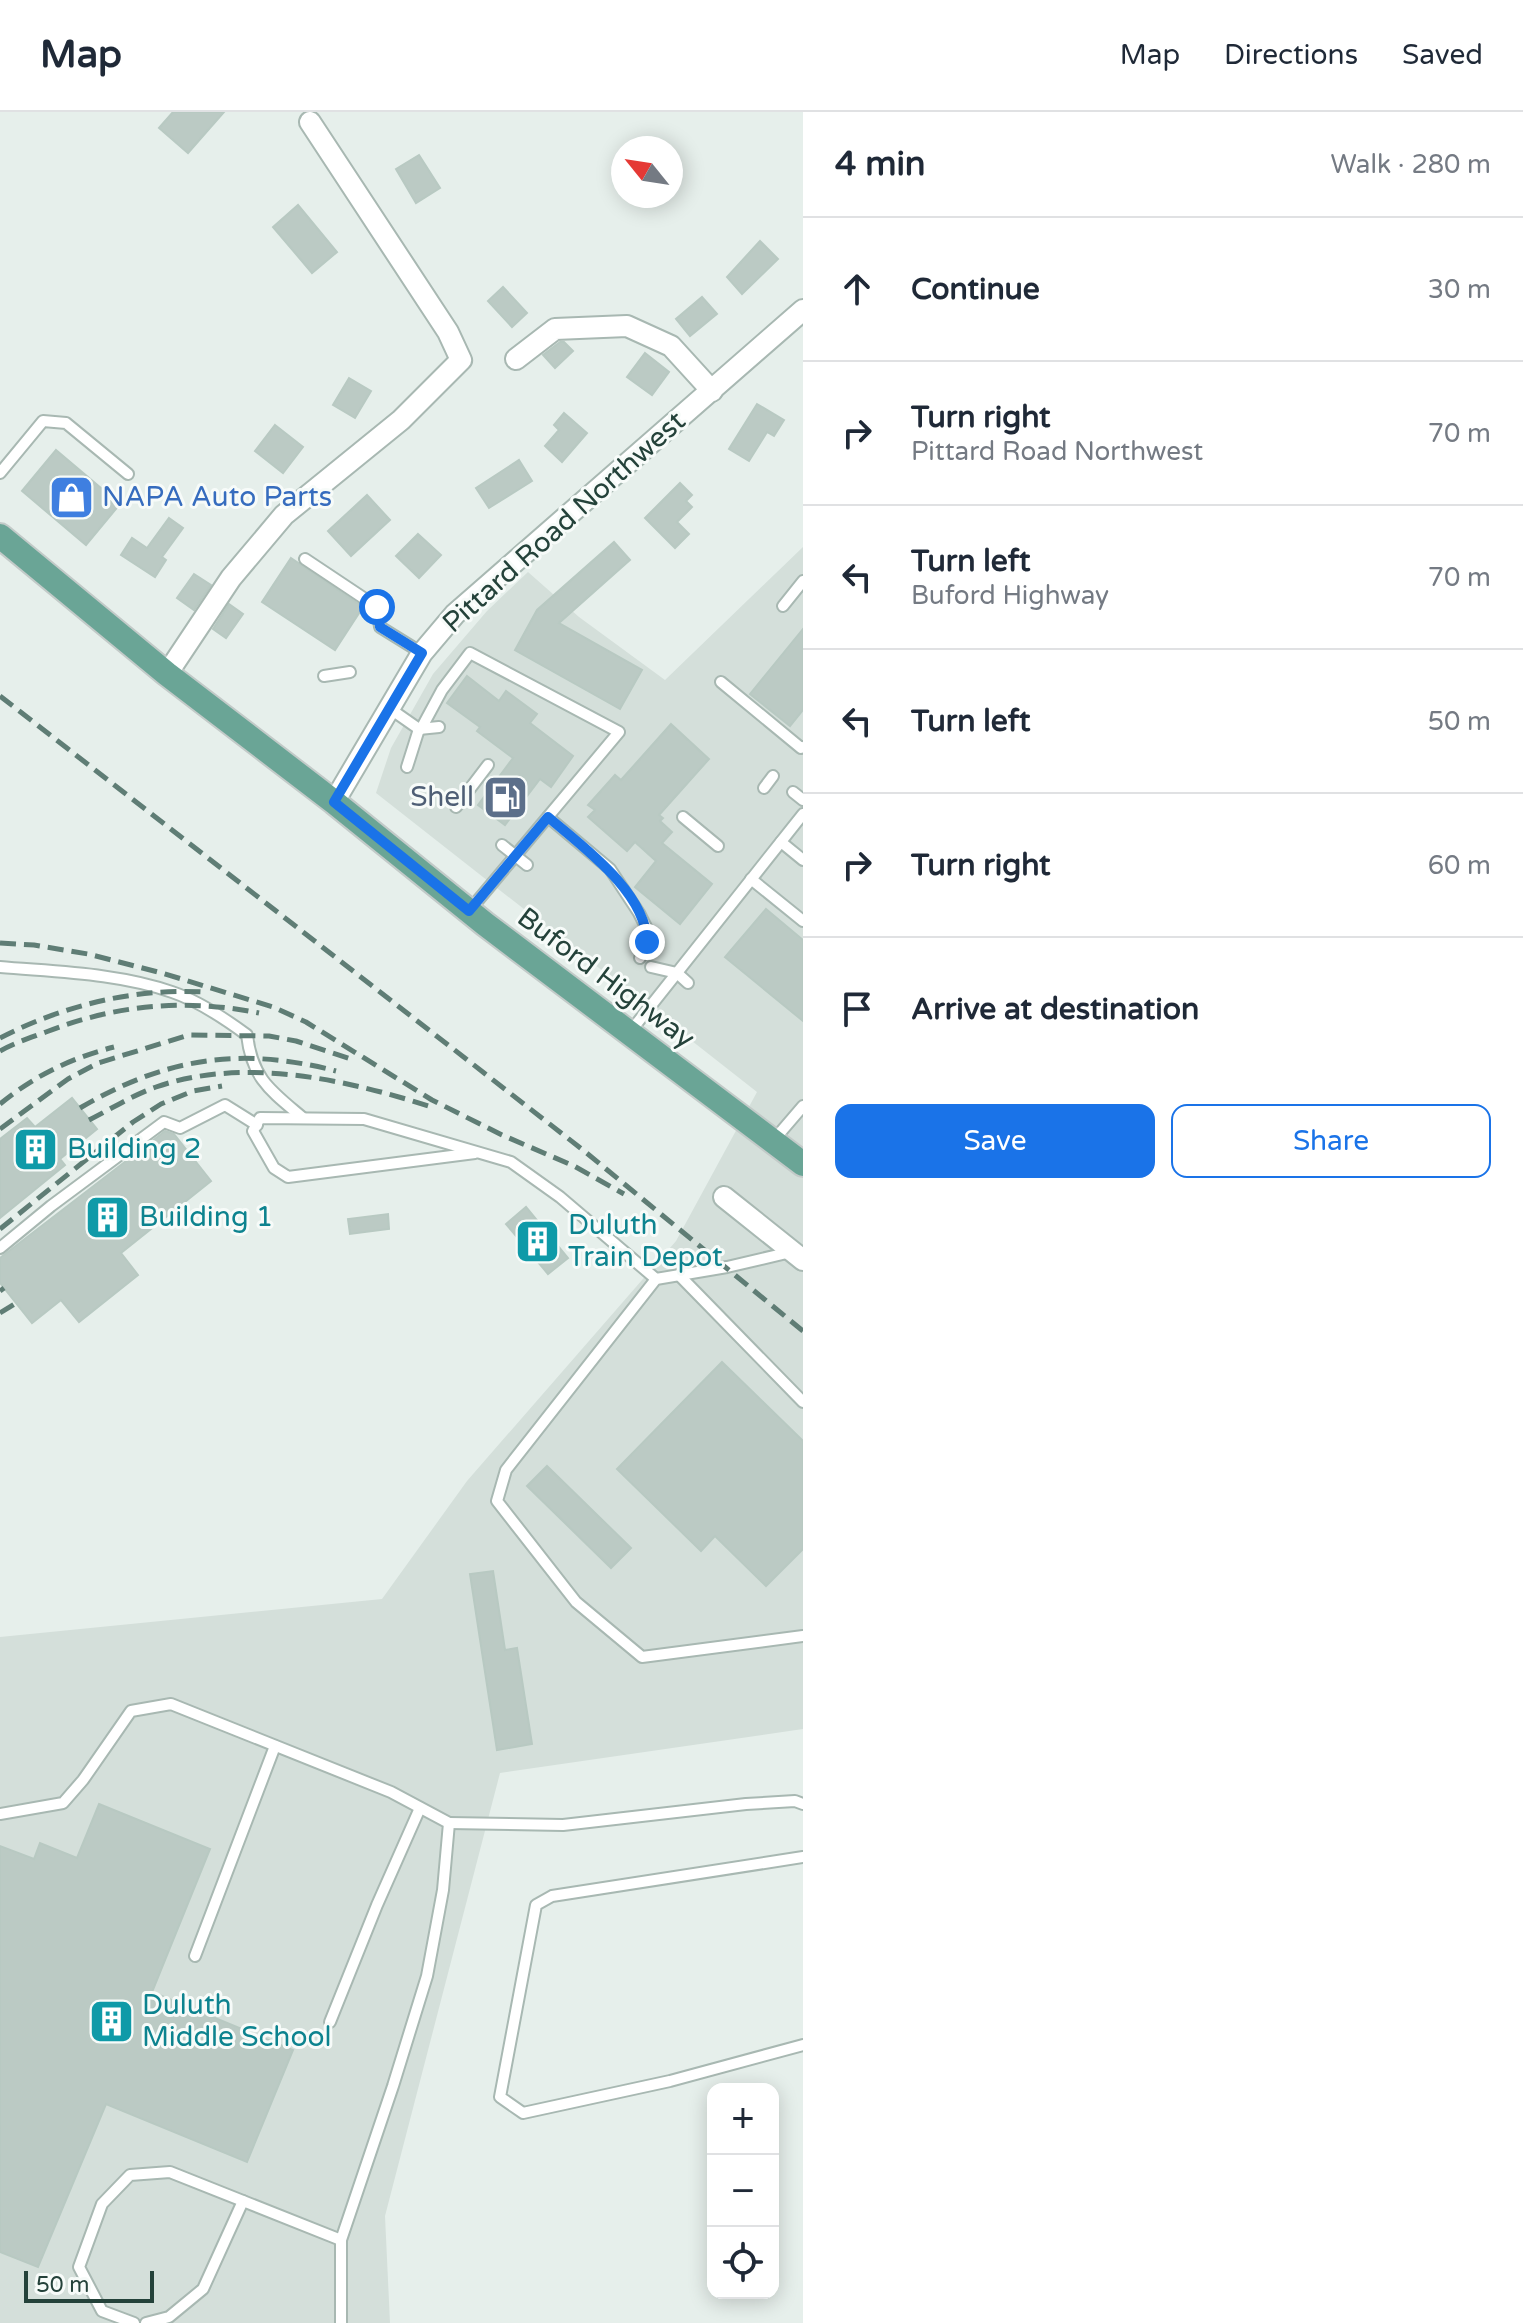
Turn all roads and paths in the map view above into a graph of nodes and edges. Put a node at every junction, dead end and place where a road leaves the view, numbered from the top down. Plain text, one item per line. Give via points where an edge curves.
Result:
1 (310, 122) dead end
2 (803, 310) edge
3 (516, 359) dead end
4 (712, 391) junction
5 (0, 473) edge
6 (128, 474) dead end
7 (0, 536) edge
8 (305, 559) dead end
9 (803, 581) edge
10 (783, 606) dead end
11 (422, 653) junction
12 (350, 672) dead end
13 (167, 674) junction
14 (324, 676) dead end
15 (721, 682) dead end
16 (389, 708) junction
17 (439, 727) dead end
18 (420, 729) junction
19 (803, 747) edge
20 (488, 765) dead end
21 (407, 767) dead end
22 (773, 776) dead end
23 (764, 788) dead end
24 (793, 792) dead end
25 (803, 800) edge
26 (334, 802) junction
27 (456, 807) dead end
28 (803, 814) edge
29 (548, 817) junction
30 (683, 817) dead end
31 (781, 842) junction
32 (502, 845) dead end
33 (718, 846) dead end
34 (515, 856) junction
35 (803, 860) edge
36 (527, 865) dead end
37 (751, 879) junction
38 (469, 911) junction
39 (803, 921) edge
40 (640, 958) dead end
41 (0, 967) edge
42 (651, 967) dead end
43 (677, 973) junction
44 (688, 983) dead end
45 (629, 1034) junction
46 (803, 1106) edge
47 (304, 1119) junction
48 (257, 1125) junction
49 (773, 1141) junction
50 (475, 1153) junction
51 (803, 1164) edge
52 (724, 1197) dead end
53 (0, 1248) edge
54 (798, 1256) edge
55 (679, 1275) junction
56 (656, 1279) junction
57 (803, 1402) edge
58 (803, 1636) edge
59 (275, 1746) junction
60 (803, 1804) edge
61 (420, 1808) junction
62 (0, 1814) edge
63 (449, 1823) junction
64 (803, 1857) edge
65 (195, 1956) dead end
66 (330, 2022) dead end
67 (803, 2045) edge
68 (243, 2201) junction
69 (341, 2240) junction
70 (134, 2323) edge
71 (146, 2323) edge
72 (341, 2323) edge

1 - 13 street via 448,332 461,360 401,420 284,515 231,578
2 - 4 street, Pittard Road Northwest
3 - 4 street via 555,329 627,326 671,346
4 - 11 street, Pittard Road Northwest via 455,614
5 - 6 lane via 43,421 66,423
7 - 13 main road, Buford Highway
8 - 11 lane via 377,607 380,627
9 - 10 lane
11 - 16 street, Pittard Road Northwest
12 - 14 lane
13 - 26 main road, Buford Highway
15 - 19 lane
16 - 18 lane
16 - 26 street, Pittard Road Northwest
17 - 18 lane
18 - 21 lane
18 - 29 lane via 470,653 619,732
20 - 27 lane
22 - 23 lane
24 - 25 lane
26 - 38 main road, Buford Highway
28 - 31 lane
29 - 34 lane
29 - 40 lane via 610,869 646,927
30 - 33 lane
31 - 35 lane
31 - 37 lane
32 - 34 lane
34 - 36 lane
34 - 38 lane
37 - 39 lane
37 - 43 lane
38 - 45 main road, Buford Highway
41 - 47 lane via 138,983 197,1003 247,1035 260,1080
42 - 43 lane
43 - 44 lane
43 - 45 lane
45 - 49 main road, Buford Highway
46 - 49 lane
47 - 48 lane via 260,1118
47 - 50 lane via 364,1119
48 - 50 lane via 253,1131 274,1168 288,1177
48 - 53 lane via 225,1105 180,1128 164,1122
49 - 51 main road, Buford Highway
50 - 56 lane via 511,1162
52 - 54 street
54 - 55 lane
55 - 56 lane
55 - 57 lane
56 - 58 lane via 506,1470 497,1501 576,1602 642,1657
59 - 61 lane
59 - 62 lane via 171,1704 131,1711 63,1803
59 - 65 lane
60 - 63 lane via 746,1804 563,1825
61 - 63 lane
61 - 66 lane
63 - 69 lane via 427,1976
64 - 67 lane via 552,1896 536,1905 500,2097 523,2113
68 - 69 lane
68 - 70 lane via 170,2172 130,2175 102,2204 79,2267 102,2311
68 - 71 lane via 203,2289 169,2317
69 - 72 lane

